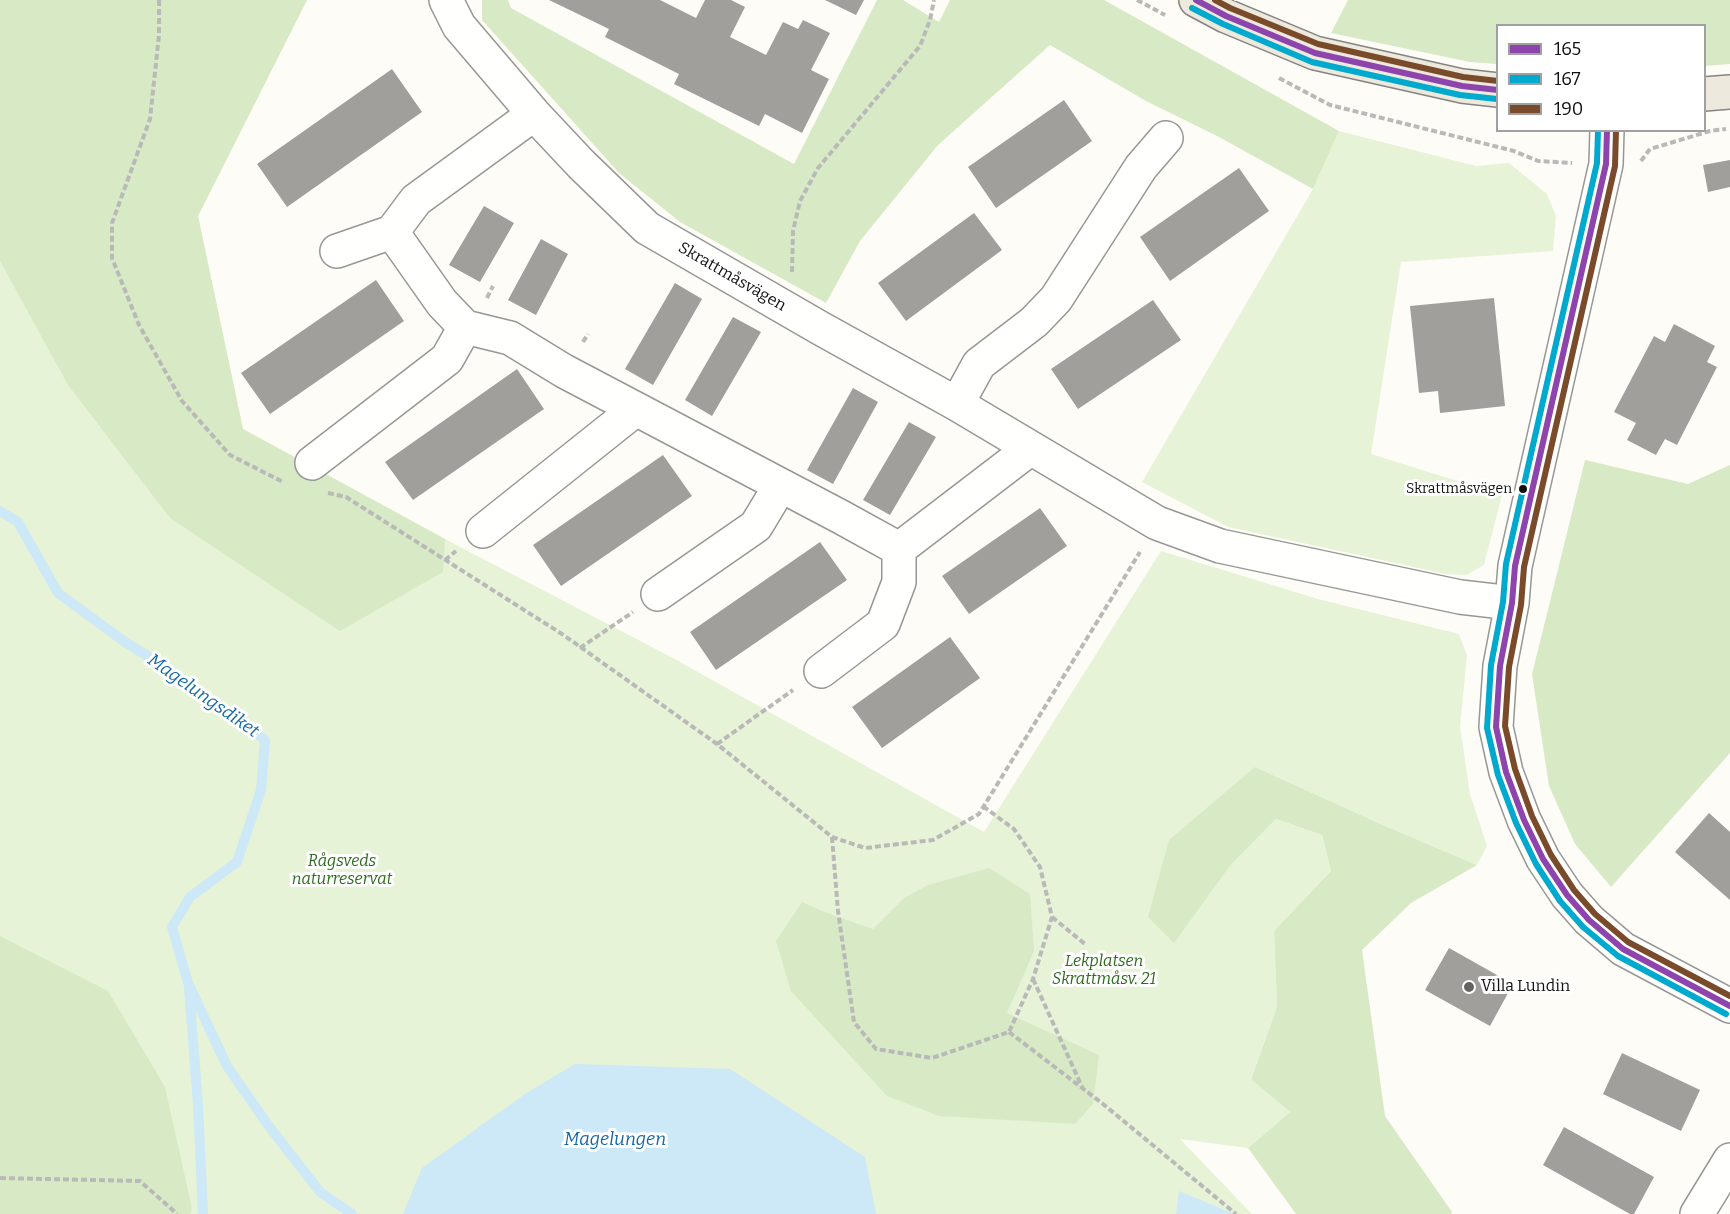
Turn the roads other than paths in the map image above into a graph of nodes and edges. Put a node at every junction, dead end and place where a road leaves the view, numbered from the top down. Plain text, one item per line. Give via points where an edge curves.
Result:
1 (446, 0) edge
2 (1196, 0) edge
3 (1496, 90) edge
4 (1730, 92) edge
5 (1706, 94) edge
6 (534, 114) junction
7 (1607, 132) edge
8 (1166, 138) dead end
9 (392, 232) junction
10 (337, 251) dead end
11 (465, 327) junction
12 (957, 404) junction
13 (636, 409) junction
14 (1031, 447) junction
15 (312, 463) dead end
16 (780, 486) junction
17 (483, 531) dead end
18 (899, 549) junction
19 (658, 594) road end
20 (1512, 603) junction
21 (821, 670) road end
22 (1730, 1006) edge
23 (1730, 1160) edge
24 (1697, 1214) edge

1 - 6 street, Skrattmåsvägen via 459,26
2 - 3 main road via 1315,53
4 - 5 main road
6 - 9 street via 416,200
6 - 12 street, Skrattmåsvägen via 647,228
7 - 20 street via 1606,164 1515,566
8 - 12 street via 1141,166 1056,299 1034,322 979,364
9 - 10 street
9 - 11 street via 442,303
11 - 13 street via 510,339
11 - 15 street via 447,359
12 - 14 street, Skrattmåsvägen
13 - 16 street
13 - 17 street
14 - 18 street
14 - 20 street, Skrattmåsvägen via 1157,523 1220,546 1460,597
16 - 18 street
16 - 19 street via 756,526
18 - 21 street via 899,582 884,624
20 - 22 street via 1500,666 1496,727 1506,772 1543,859 1589,920 1623,949
23 - 24 street

